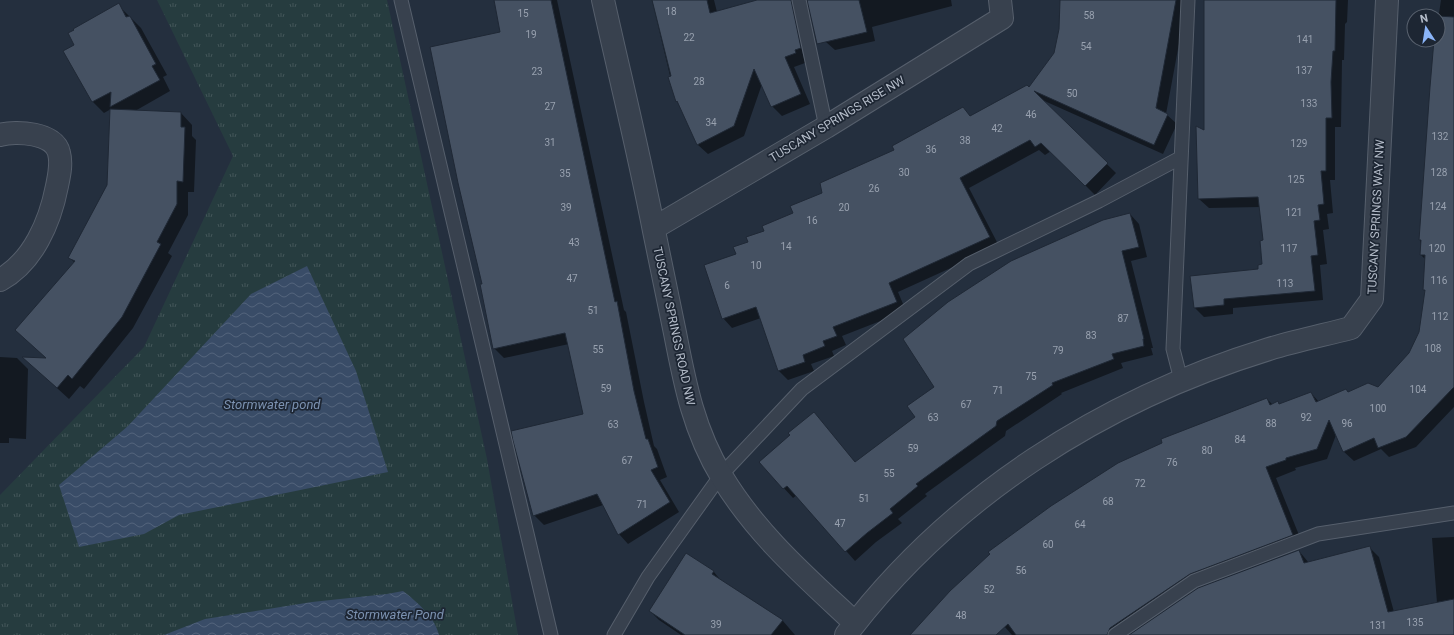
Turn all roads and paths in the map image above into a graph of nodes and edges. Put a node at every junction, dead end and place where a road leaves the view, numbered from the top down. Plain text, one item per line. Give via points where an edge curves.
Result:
1 (401, 0) edge
2 (603, 0) edge
3 (799, 0) edge
4 (1000, 0) edge
5 (1188, 0) edge
6 (1387, 0) edge
7 (826, 127) junction
8 (0, 134) edge
9 (1180, 158) junction
10 (654, 228) junction
11 (0, 280) edge
12 (1181, 380) junction
13 (721, 475) junction
14 (1454, 512) edge
15 (850, 629) edge
16 (551, 635) edge
17 (614, 635) edge
18 (1115, 635) edge

1 - 16 lane
2 - 10 street, TUSCANY SPRINGS ROAD NW
3 - 7 lane
4 - 7 street, TUSCANY SPRINGS RISE NW via 1002,18
5 - 9 lane
6 - 12 street, TUSCANY SPRINGS WAY NW via 1372,299 1351,328 1269,349
7 - 10 street, TUSCANY SPRINGS RISE NW
8 - 11 street via 22,132 39,136 52,143 59,152 60,172 49,218 31,252 19,267
9 - 12 lane via 1173,349
9 - 13 lane via 1099,201 969,264 802,389
10 - 13 street, TUSCANY SPRINGS ROAD NW via 687,394 696,422
12 - 15 street, TUSCANY SPRINGS WAY NW via 1095,421 1014,472 929,542
13 - 15 street, TUSCANY SPRINGS ROAD NW via 763,534
13 - 17 lane via 648,577
14 - 18 lane via 1318,534 1194,581

